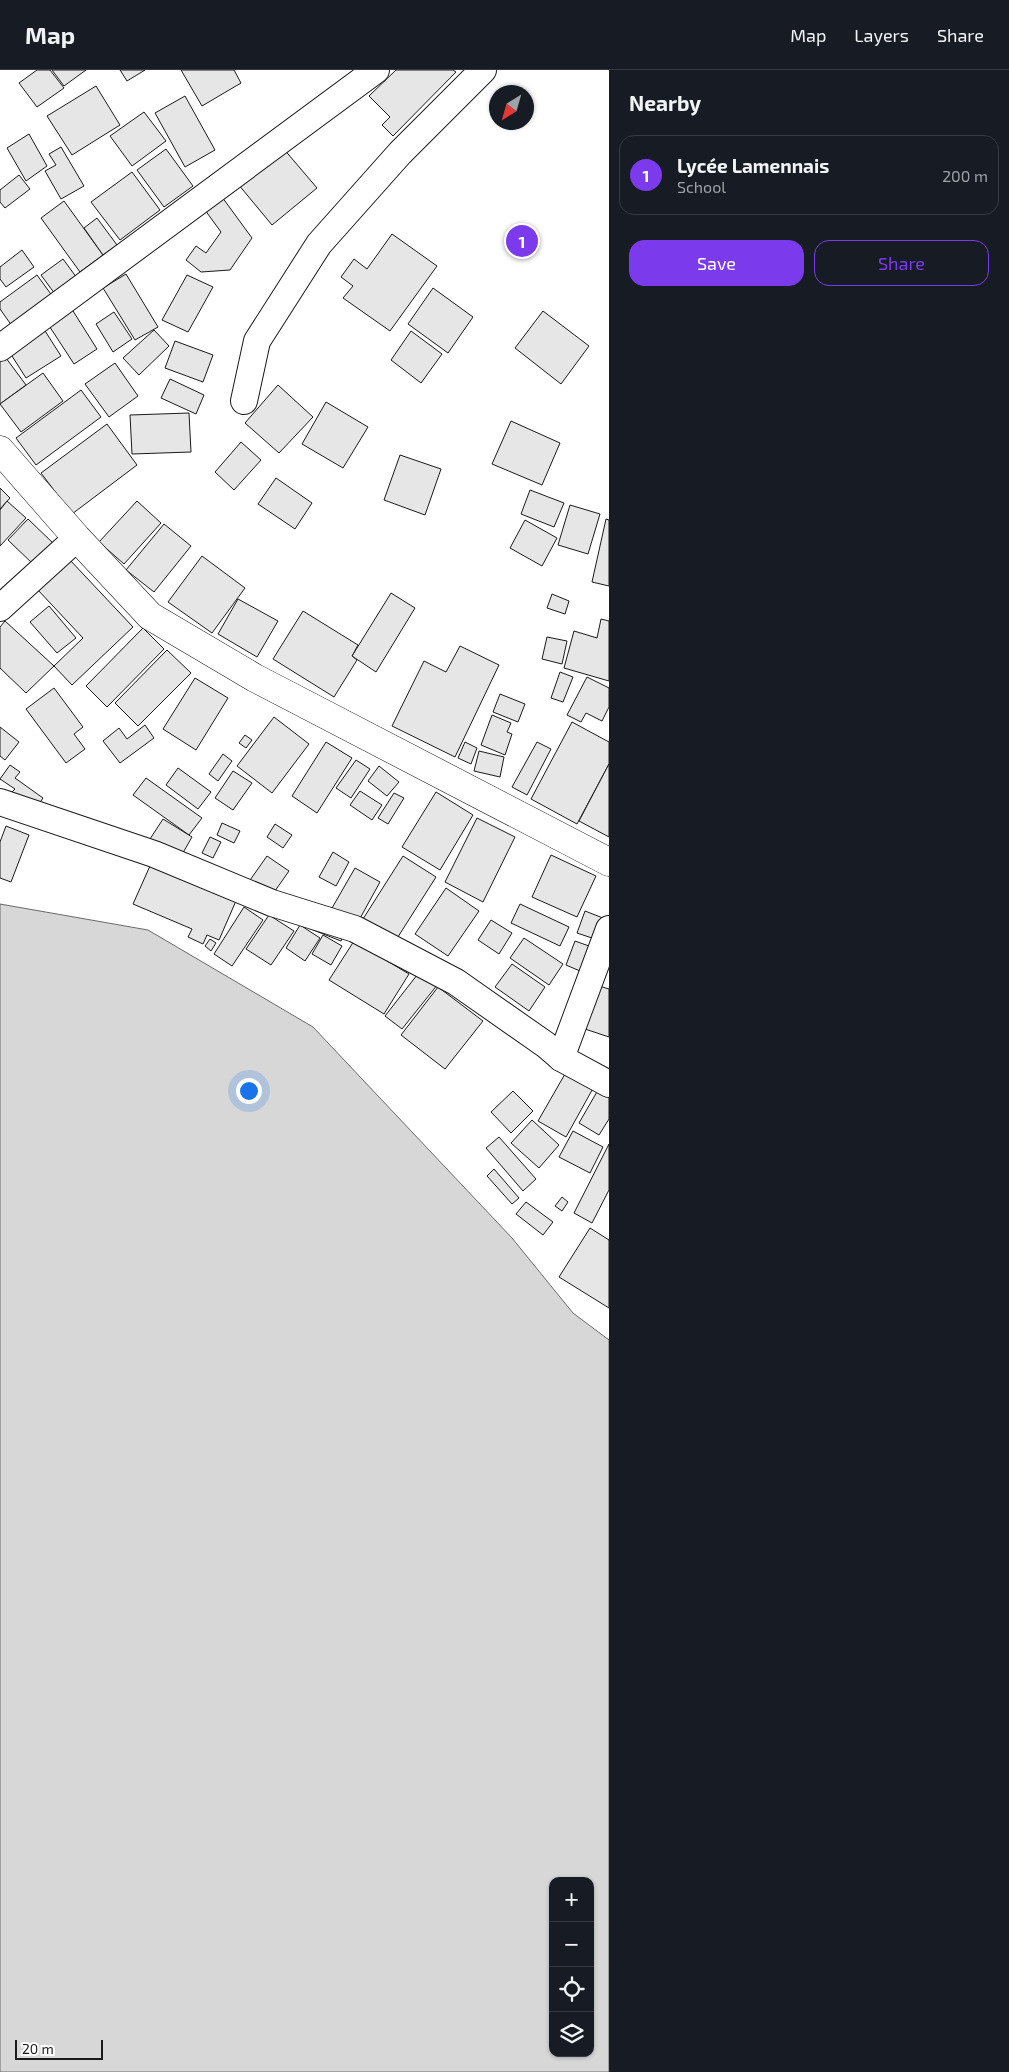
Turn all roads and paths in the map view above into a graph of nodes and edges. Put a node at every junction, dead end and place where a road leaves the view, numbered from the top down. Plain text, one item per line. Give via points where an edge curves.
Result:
1 (376, 70) edge
2 (483, 70) edge
3 (0, 348) edge
4 (244, 400) dead end
5 (0, 450) edge
6 (77, 538) junction
7 (0, 608) edge
8 (0, 802) edge
9 (609, 862) edge
10 (609, 929) edge
11 (560, 1058) junction
12 (609, 1084) edge

1 - 3 street
2 - 4 street via 400,153 318,244 257,341
5 - 6 main road
6 - 7 street
6 - 9 main road via 150,616 255,678
8 - 11 street via 154,854 272,903 355,929 456,982
10 - 11 street
11 - 12 street

